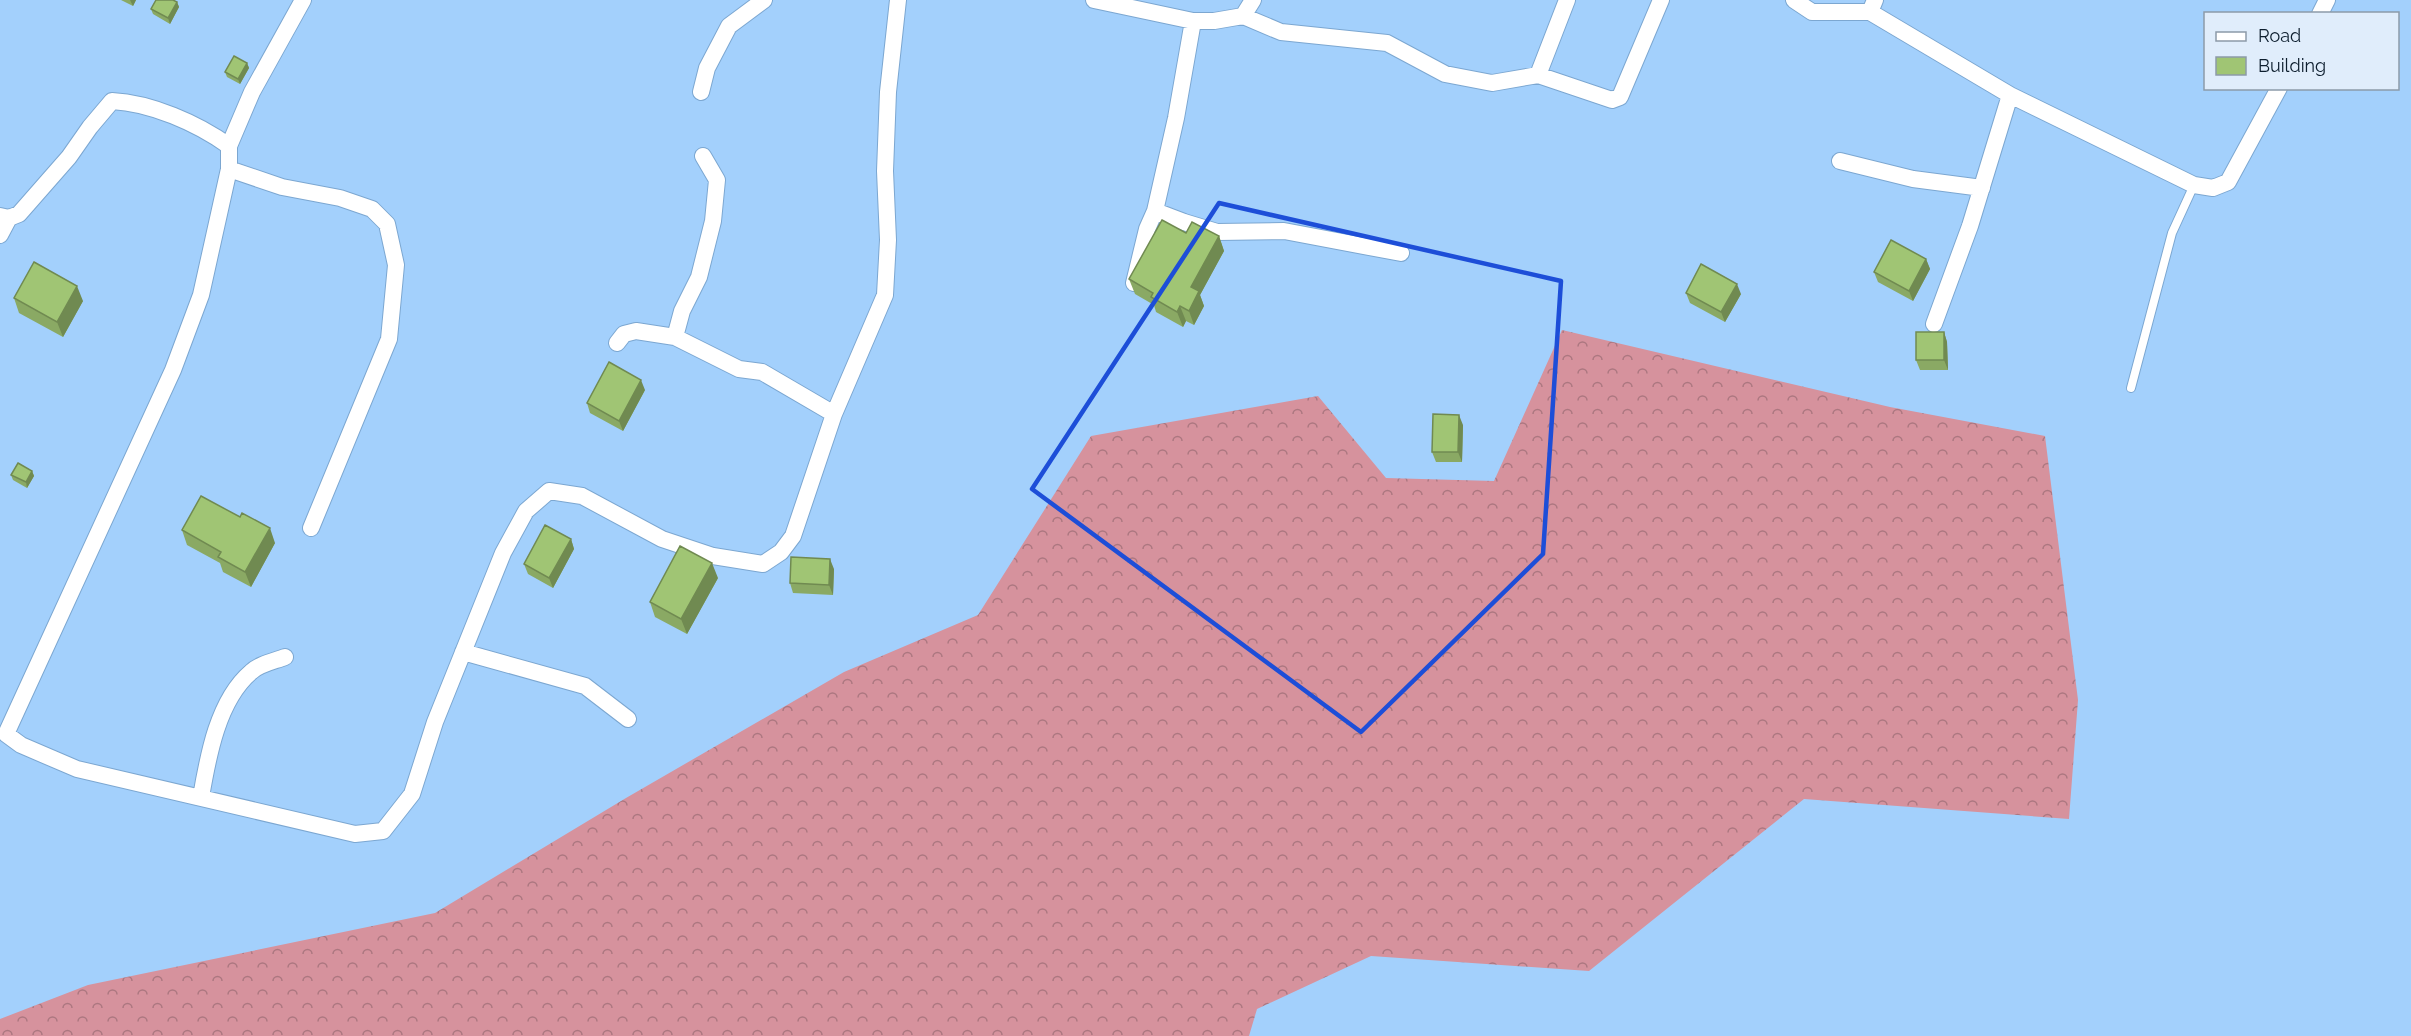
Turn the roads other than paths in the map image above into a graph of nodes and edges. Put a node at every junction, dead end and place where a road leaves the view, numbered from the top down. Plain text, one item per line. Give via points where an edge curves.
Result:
1 (303, 0) edge
2 (764, 0) edge
3 (898, 0) edge
4 (1094, 0) edge
5 (1253, 0) edge
6 (1568, 0) edge
7 (1660, 0) edge
8 (1794, 0) edge
9 (1873, 6) edge
10 (1244, 16) junction
11 (1194, 21) junction
12 (1538, 75) junction
13 (2278, 90) edge
14 (701, 92) dead end
15 (2010, 95) junction
16 (229, 146) junction
17 (703, 156) dead end
18 (1840, 161) dead end
19 (228, 169) junction
20 (2194, 184) junction
21 (1982, 189) junction
22 (1155, 211) junction
23 (4, 217) edge
24 (0, 235) edge
25 (1401, 253) dead end
26 (1133, 288) edge
27 (1934, 324) dead end
28 (675, 337) junction
29 (617, 343) dead end
30 (2131, 388) dead end
31 (834, 414) junction
32 (311, 528) dead end
33 (463, 652) junction
34 (285, 657) dead end
35 (628, 719) dead end
36 (3, 739) edge
37 (201, 797) junction

1 - 16 street via 252,92
2 - 14 street via 729,26 707,68
3 - 31 street via 888,92 885,296
4 - 11 street
5 - 10 street
6 - 12 street
7 - 12 street via 1620,97 1612,100
8 - 9 street via 1812,12
9 - 15 street
10 - 11 street
10 - 12 street via 1281,32 1387,43 1454,76 1492,83
11 - 22 street
13 - 20 street via 2228,182 2213,188
15 - 20 street
15 - 21 street
16 - 19 street
16 - 23 street via 152,107 112,101 19,214
17 - 28 street via 717,180 713,221 699,277 682,311
18 - 21 street via 1913,179
19 - 32 street via 372,209 387,224 396,265 389,339
19 - 36 street via 201,295 173,370
20 - 30 lane via 2172,234
21 - 27 street
22 - 25 street via 1217,232 1284,231
22 - 26 street
23 - 24 street
28 - 29 street via 636,331 624,334
28 - 31 street via 739,369 762,372
31 - 33 street via 793,536 781,552 763,564 713,556 662,539 582,496 549,492 526,511 503,553
33 - 35 street via 585,686
33 - 37 street via 412,794 383,831 355,834
34 - 37 street via 252,670 232,692 209,751
36 - 37 street via 77,769

